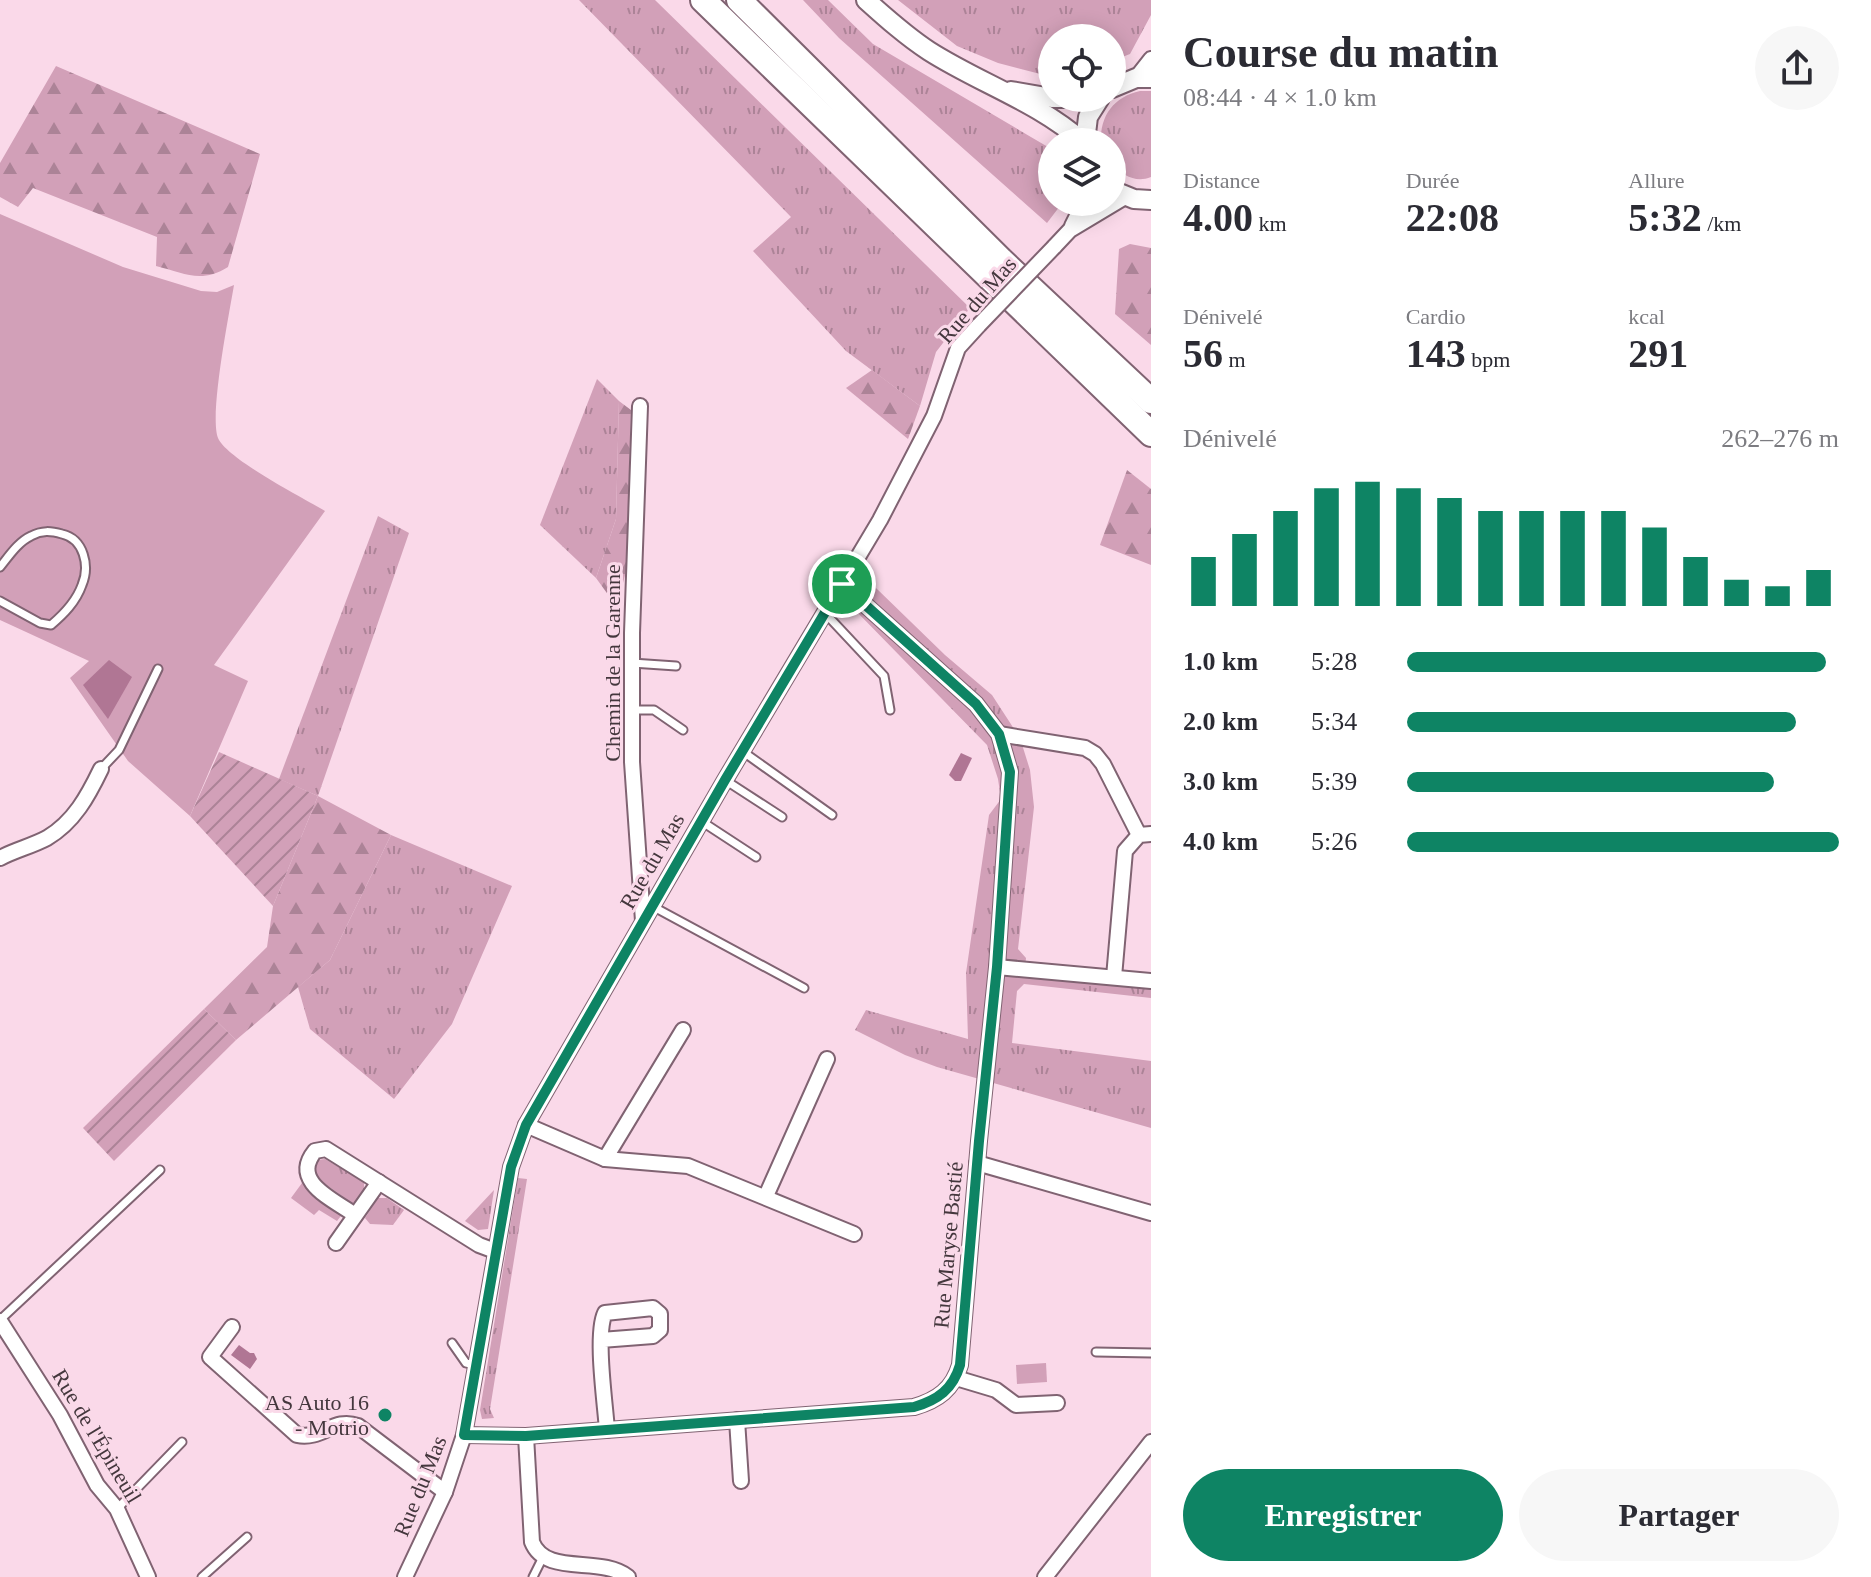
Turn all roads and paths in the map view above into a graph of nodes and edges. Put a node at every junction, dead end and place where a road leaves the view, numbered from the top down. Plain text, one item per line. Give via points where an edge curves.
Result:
1 (703, 0) edge
2 (739, 0) edge
3 (866, 0) edge
4 (1151, 59) edge
5 (1143, 78) edge
6 (1004, 91) junction
7 (1038, 96) edge
8 (1065, 128) edge
9 (1136, 199) edge
10 (1077, 216) edge
11 (1070, 230) junction
12 (1151, 401) edge
13 (640, 406) dead end
14 (1151, 434) edge
15 (0, 567) edge
16 (842, 584) junction
17 (0, 601) edge
18 (825, 613) junction
19 (632, 663) junction
20 (676, 666) dead end
21 (158, 669) dead end
22 (632, 710) junction
23 (890, 710) dead end
24 (683, 730) dead end
25 (999, 734) junction
26 (742, 751) junction
27 (101, 769) joint
28 (725, 780) junction
29 (832, 815) dead end
30 (782, 817) dead end
31 (701, 821) junction
32 (1145, 834) edge
33 (756, 857) dead end
34 (0, 858) edge
35 (652, 906) junction
36 (643, 921) junction
37 (997, 967) junction
38 (1114, 977) junction
39 (1151, 981) edge
40 (804, 988) dead end
41 (683, 1030) dead end
42 (827, 1059) dead end
43 (526, 1125) junction
44 (605, 1159) junction
45 (977, 1163) junction
46 (160, 1170) dead end
47 (379, 1182) junction
48 (766, 1196) junction
49 (1151, 1213) edge
50 (355, 1215) junction
51 (854, 1234) dead end
52 (336, 1243) dead end
53 (495, 1251) junction
54 (0, 1321) edge
55 (232, 1327) dead end
56 (601, 1340) dead end
57 (452, 1343) dead end
58 (1096, 1352) dead end
59 (1151, 1353) edge
60 (475, 1365) junction
61 (956, 1378) junction
62 (1057, 1403) dead end
63 (737, 1420) junction
64 (607, 1430) junction
65 (464, 1435) junction
66 (526, 1436) junction
67 (182, 1442) dead end
68 (1151, 1442) edge
69 (741, 1481) dead end
70 (445, 1492) junction
71 (117, 1509) junction
72 (247, 1537) dead end
73 (542, 1559) junction
74 (148, 1577) edge
75 (202, 1577) edge
76 (405, 1577) edge
77 (533, 1577) edge
78 (628, 1577) edge
79 (1045, 1577) edge

1 - 14 highway
2 - 12 highway
3 - 6 street via 930,51
4 - 5 street
6 - 7 street
6 - 8 street
9 - 11 street, Rue du Mas via 1094,213
10 - 11 street, Rue du Mas
11 - 16 street, Rue du Mas, bridge via 958,348 922,442
13 - 19 street, Chemin de la Garenne
15 - 17 lane via 22,542 48,531 80,544 85,558 83,583 67,611 51,625
16 - 18 street, Rue du Mas
16 - 25 street, Rue Maryse Bastié via 976,704
18 - 23 lane via 884,676
18 - 26 street, Rue du Mas
19 - 20 lane
19 - 22 street, Chemin de la Garenne
21 - 27 lane via 119,750
22 - 24 lane via 654,710
22 - 36 street, Chemin de la Garenne
25 - 32 street via 1095,754
25 - 37 street, Rue Maryse Bastié via 1011,786
26 - 28 street, Rue du Mas
26 - 29 lane
27 - 34 street via 86,800 67,822 48,837
28 - 30 lane
28 - 31 street, Rue du Mas
31 - 33 lane
31 - 35 street, Rue du Mas
32 - 38 street via 1125,851
35 - 36 street, Rue du Mas
35 - 40 lane
36 - 43 street, Rue du Mas
37 - 38 street
37 - 45 street, Rue Maryse Bastié
38 - 39 street
41 - 44 street
42 - 48 street
43 - 44 street
43 - 53 street, Rue du Mas via 511,1167
44 - 48 street via 688,1166
45 - 49 street
45 - 61 street, Rue Maryse Bastié
46 - 54 lane, Rue de l'Épineuil
47 - 50 street
47 - 50 street via 326,1149 315,1151 307,1161 309,1181
47 - 53 street
48 - 51 street
50 - 52 street
53 - 60 street, Rue du Mas
54 - 71 street, Rue de l'Épineuil via 97,1485
55 - 70 street via 210,1357 297,1435 310,1437 342,1423 358,1426
56 - 64 street
57 - 60 lane via 466,1363
58 - 59 lane
60 - 65 street, Rue du Mas
61 - 62 street via 996,1390 1016,1405
61 - 63 street via 942,1396 914,1407
63 - 64 street
63 - 69 street
64 - 66 street
65 - 66 street
65 - 70 street, Rue du Mas
66 - 73 street via 532,1542
67 - 71 lane
68 - 79 street
70 - 76 street, Rue du Mas
71 - 74 street, Rue de l'Épineuil
72 - 75 lane
73 - 77 lane
73 - 78 street via 555,1565 619,1570

